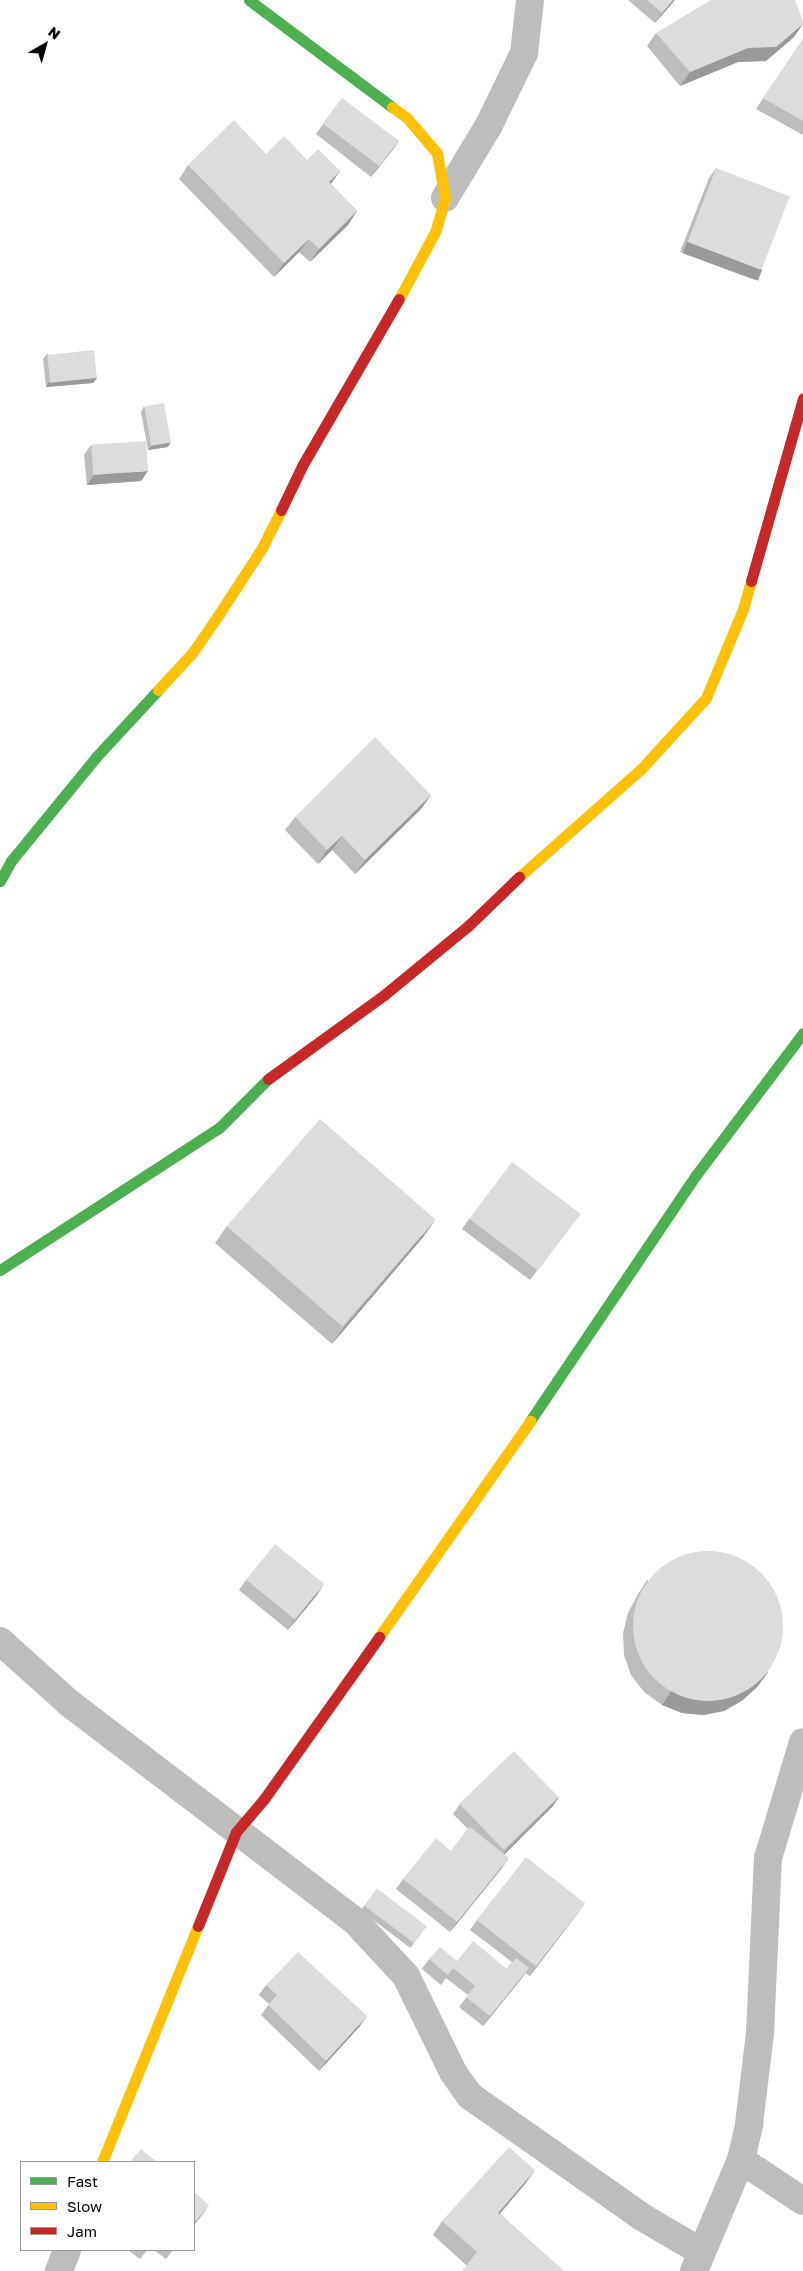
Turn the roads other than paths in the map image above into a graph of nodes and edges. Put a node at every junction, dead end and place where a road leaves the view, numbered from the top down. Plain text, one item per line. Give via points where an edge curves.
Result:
1 (249, 0) edge
2 (530, 0) edge
3 (445, 198) junction
4 (803, 398) edge
5 (0, 881) edge
6 (803, 1033) edge
7 (0, 1270) edge
8 (0, 1641) edge
9 (803, 1742) edge
10 (236, 1832) junction
11 (741, 2160) junction
12 (102, 2161) edge
13 (803, 2201) edge
14 (67, 2251) edge
15 (698, 2262) edge
16 (59, 2271) edge

1 - 3 street via 407,118 437,153
2 - 3 street via 524,54 489,125
3 - 5 street via 436,230 382,331 302,466 262,548 193,652 96,757
4 - 7 street via 744,610 706,698 691,717 642,769 533,863 468,926 384,996 268,1079 218,1128
6 - 10 street via 696,1174 477,1499 264,1799
8 - 10 street via 69,1703
9 - 11 street via 768,1858 760,2033
10 - 12 street
10 - 15 street via 356,1922 406,1976 453,2072 470,2096 642,2217
11 - 13 street
11 - 15 street
14 - 16 street

